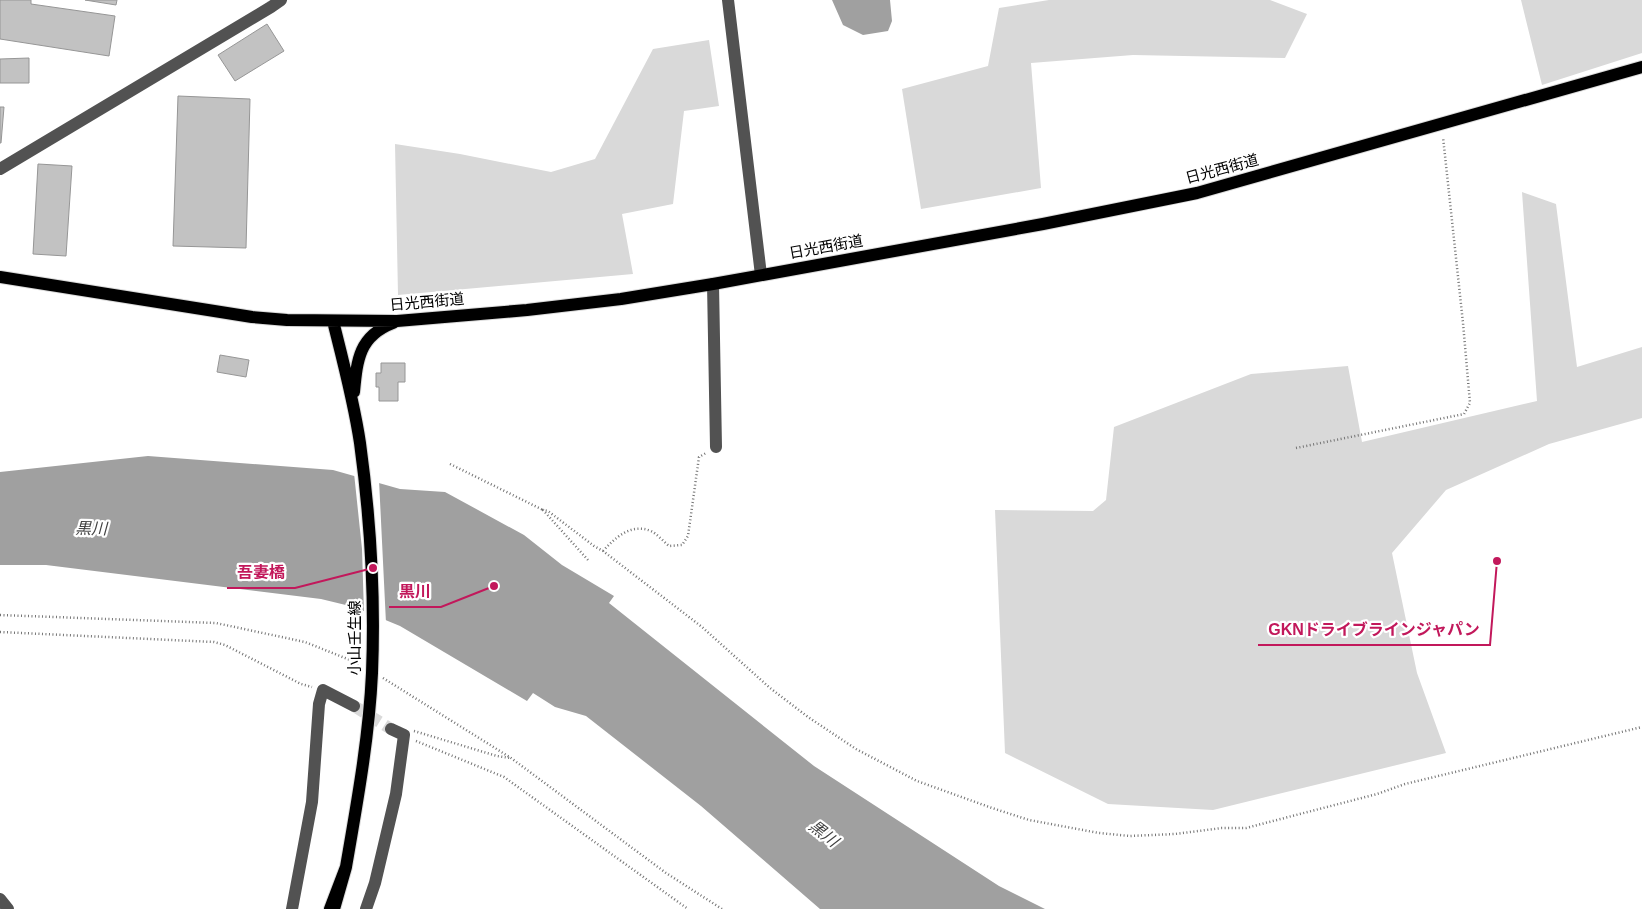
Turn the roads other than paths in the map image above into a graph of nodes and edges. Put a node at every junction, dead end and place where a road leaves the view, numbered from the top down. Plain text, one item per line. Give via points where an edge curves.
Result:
1 (281, 0) edge
2 (728, 0) edge
3 (1642, 67) edge
4 (0, 169) edge
5 (761, 275) junction
6 (0, 277) edge
7 (712, 284) junction
8 (333, 321) junction
9 (397, 321) junction
10 (353, 403) junction
11 (716, 446) road end
12 (354, 706) tunnel mouth
13 (391, 729) tunnel mouth
14 (346, 867) junction
15 (0, 899) edge
16 (8, 909) edge
17 (292, 909) edge
18 (330, 909) edge
19 (334, 909) edge
20 (366, 909) edge

1 - 4 street
2 - 5 street
3 - 5 main road, 日光西街道 via 1197,193
5 - 7 main road, 日光西街道
6 - 8 main road, 日光西街道 via 252,318
7 - 9 main road, 日光西街道 via 527,310
7 - 11 street
8 - 9 main road, 日光西街道
8 - 10 main road, 小山壬生線
9 - 10 main road via 375,333 359,354
10 - 14 main road, 小山壬生線 via 370,550 372,664 362,773
12 - 17 street via 323,690 319,704 312,802
13 - 20 street via 404,735 396,794
14 - 18 main road, 小山壬生線
14 - 19 main road, 小山壬生線
15 - 16 street

